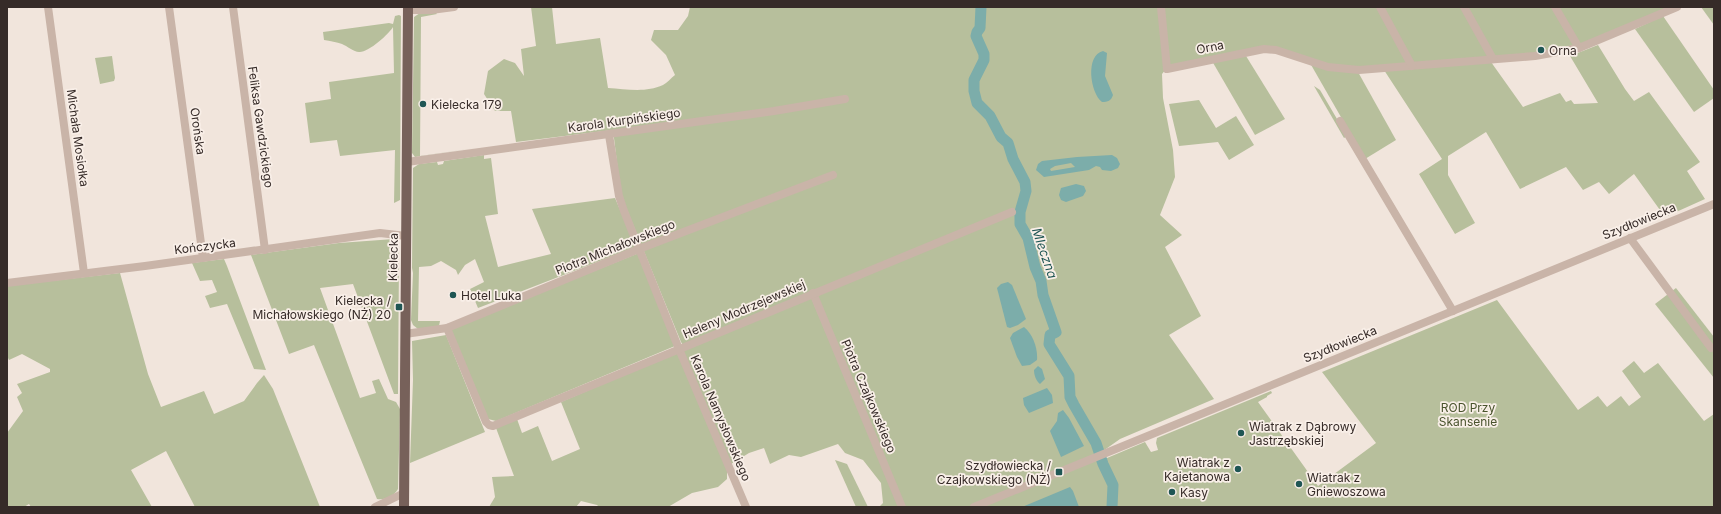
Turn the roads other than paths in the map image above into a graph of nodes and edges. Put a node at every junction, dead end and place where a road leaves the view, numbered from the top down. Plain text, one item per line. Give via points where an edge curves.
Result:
1 (48, 7) edge
2 (169, 7) edge
3 (232, 7) edge
4 (454, 7) edge
5 (1161, 7) edge
6 (1380, 7) edge
7 (1464, 7) edge
8 (1555, 7) edge
9 (1677, 7) edge
10 (408, 9) edge
11 (1579, 48) junction
12 (1493, 59) junction
13 (1412, 66) junction
14 (845, 99) dead end
15 (1340, 121) dead end
16 (609, 135) junction
17 (407, 162) junction
18 (833, 175) dead end
19 (1714, 204) edge
20 (1012, 212) dead end
21 (406, 236) junction
22 (1630, 238) junction
23 (640, 249) junction
24 (265, 250) junction
25 (203, 258) junction
26 (84, 273) junction
27 (7, 283) edge
28 (813, 294) junction
29 (1453, 311) junction
30 (447, 328) junction
31 (405, 334) junction
32 (1711, 348) dead end
33 (679, 349) junction
34 (404, 493) junction
35 (375, 507) edge
36 (404, 507) edge
37 (746, 507) edge
38 (902, 507) edge
39 (974, 507) edge

1 - 26 street, Michała Mosiołka
2 - 25 street, Orońska
3 - 24 street, Feliksa Gawdzickiego
4 - 10 street
5 - 13 street, Orna via 1167,69 1264,49 1352,70
6 - 13 street
7 - 12 street
8 - 11 street
9 - 11 street, Orna
10 - 17 main road, Kielecka
11 - 12 street, Orna via 1535,56
12 - 13 street, Orna
14 - 16 street, Karola Kurpińskiego
15 - 29 street
16 - 17 street, Karola Kurpińskiego
16 - 23 street, Karola Namysłowskiego via 619,196
17 - 21 main road, Kielecka
18 - 23 street, Piotra Michałowskiego
19 - 22 street, Szydłowiecka
20 - 28 street, Heleny Modrzejewskiej
21 - 24 street, Kończycka via 380,234
21 - 31 main road, Kielecka
22 - 29 street, Szydłowiecka
22 - 32 street
23 - 30 street, Piotra Michałowskiego
23 - 33 street, Karola Namysłowskiego
24 - 25 street, Kończycka
25 - 26 street, Kończycka
26 - 27 street, Kończycka
28 - 33 street, Heleny Modrzejewskiej
28 - 38 street, Piotra Czajkowskiego
29 - 39 street, Szydłowiecka
30 - 31 street, Piotra Michałowskiego
30 - 33 street, Heleny Modrzejewskiej via 486,422 493,426
31 - 34 main road, Kielecka
33 - 37 street, Karola Namysłowskiego
34 - 35 street
34 - 36 main road, Kielecka

